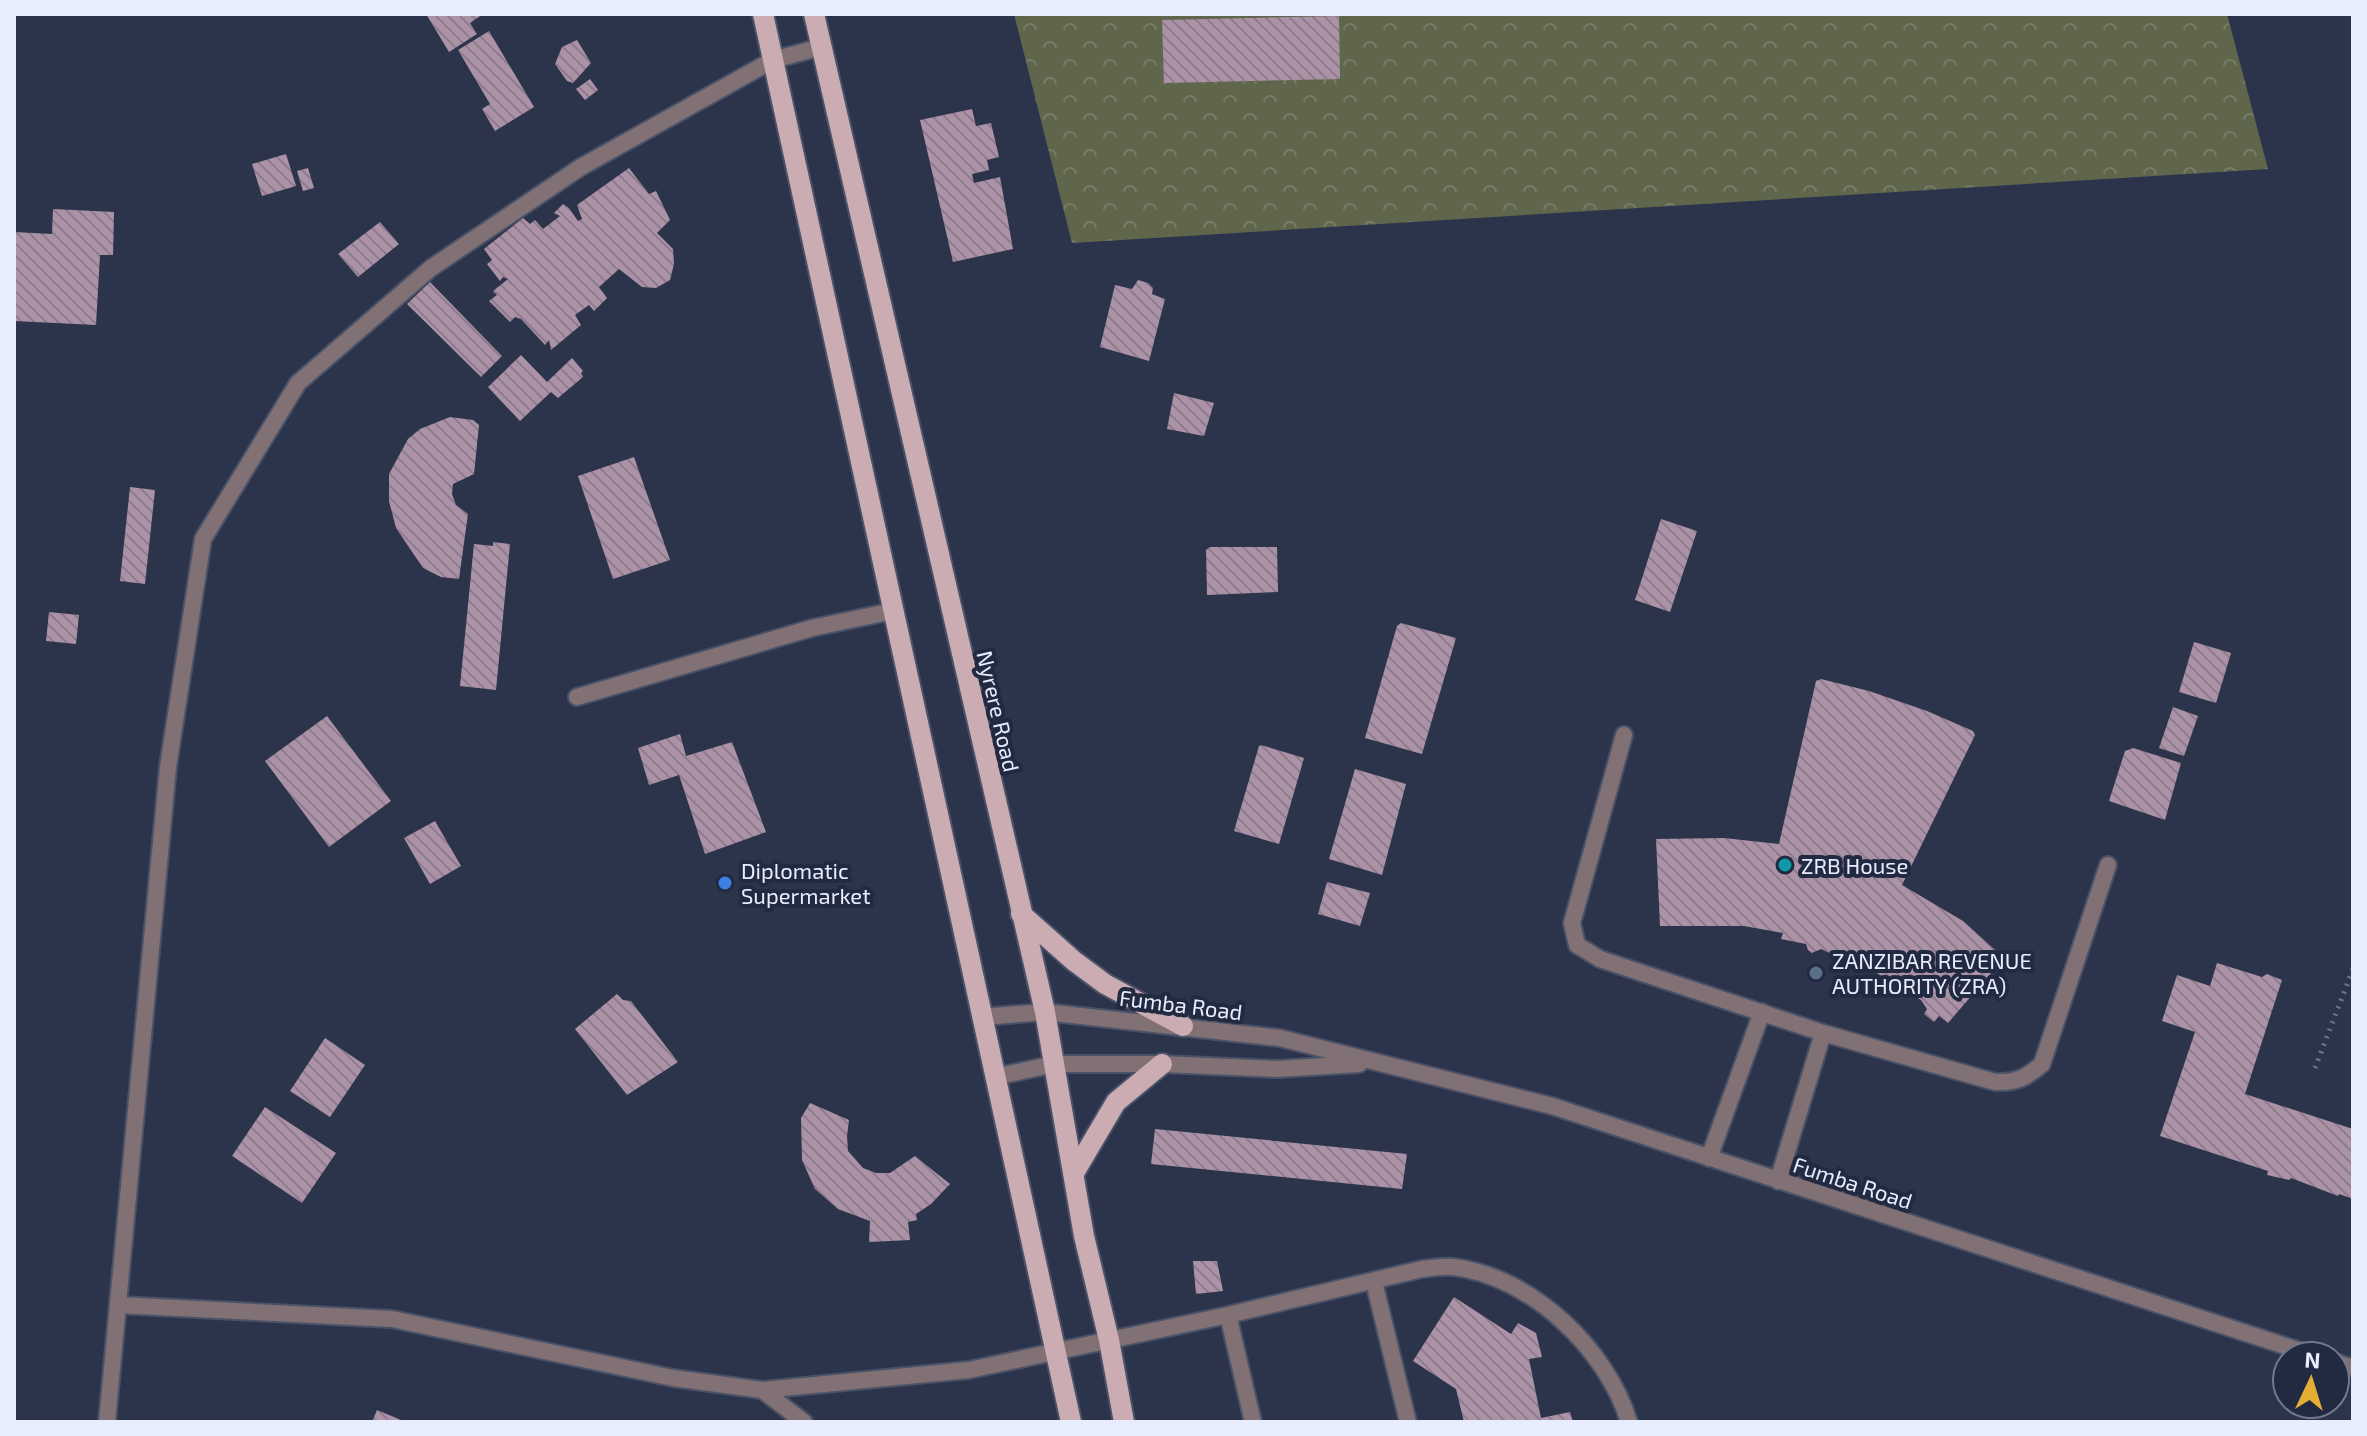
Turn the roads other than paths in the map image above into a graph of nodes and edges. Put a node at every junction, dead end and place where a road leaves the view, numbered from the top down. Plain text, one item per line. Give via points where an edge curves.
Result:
1 (763, 14) edge
2 (814, 14) edge
3 (821, 47) junction
4 (773, 60) junction
5 (893, 611) junction
6 (577, 697) dead end
7 (1624, 735) dead end
8 (2108, 865) dead end
9 (1021, 914) junction
10 (1045, 1012) junction
11 (1762, 1012) junction
12 (981, 1017) junction
13 (1183, 1026) junction
14 (1823, 1033) junction
15 (1373, 1063) junction
16 (1055, 1064) junction
17 (1162, 1064) junction
18 (994, 1077) junction
19 (1709, 1158) junction
20 (1074, 1173) junction
21 (1778, 1181) junction
22 (1374, 1282) junction
23 (118, 1305) junction
24 (1228, 1315) junction
25 (1109, 1340) junction
26 (2271, 1341) edge
27 (1056, 1353) junction
28 (762, 1390) junction
29 (107, 1422) edge
30 (804, 1422) edge
31 (1071, 1422) edge
32 (1124, 1422) edge
33 (1253, 1422) edge
34 (1408, 1422) edge
35 (1629, 1422) edge

1 - 4 main road
2 - 3 main road, Nyrere Road
3 - 4 street
3 - 9 main road, Nyrere Road
4 - 5 main road
4 - 23 street via 581,167 431,268 298,383 203,539 168,767
5 - 6 street via 812,628
5 - 12 main road
7 - 11 street via 1572,923 1577,945 1600,959
8 - 14 street via 2042,1064 2029,1076 2013,1083 1995,1082
9 - 10 main road, Nyrere Road
9 - 13 main road via 1105,984
10 - 12 street, Fumba Road
10 - 13 street, Fumba Road
10 - 16 main road, Nyrere Road
11 - 14 street
11 - 19 street
12 - 18 main road
13 - 15 street, Fumba Road via 1280,1038
14 - 21 street
15 - 17 street, Fumba Road via 1277,1069
15 - 19 street, Fumba Road via 1552,1106
16 - 17 street, Fumba Road
16 - 18 street, Fumba Road
16 - 20 main road, Nyrere Road
17 - 20 main road via 1116,1102
18 - 27 main road
19 - 21 street, Fumba Road
20 - 25 main road, Nyrere Road
21 - 26 street, Fumba Road
22 - 24 street
22 - 34 street
22 - 35 street via 1451,1267 1509,1285 1561,1319 1587,1344 1612,1380
23 - 28 street via 392,1319 673,1378
23 - 29 street
24 - 25 street
24 - 33 street
25 - 27 street
25 - 32 main road, Nyrere Road
27 - 28 street via 969,1370
27 - 31 main road
28 - 30 street

